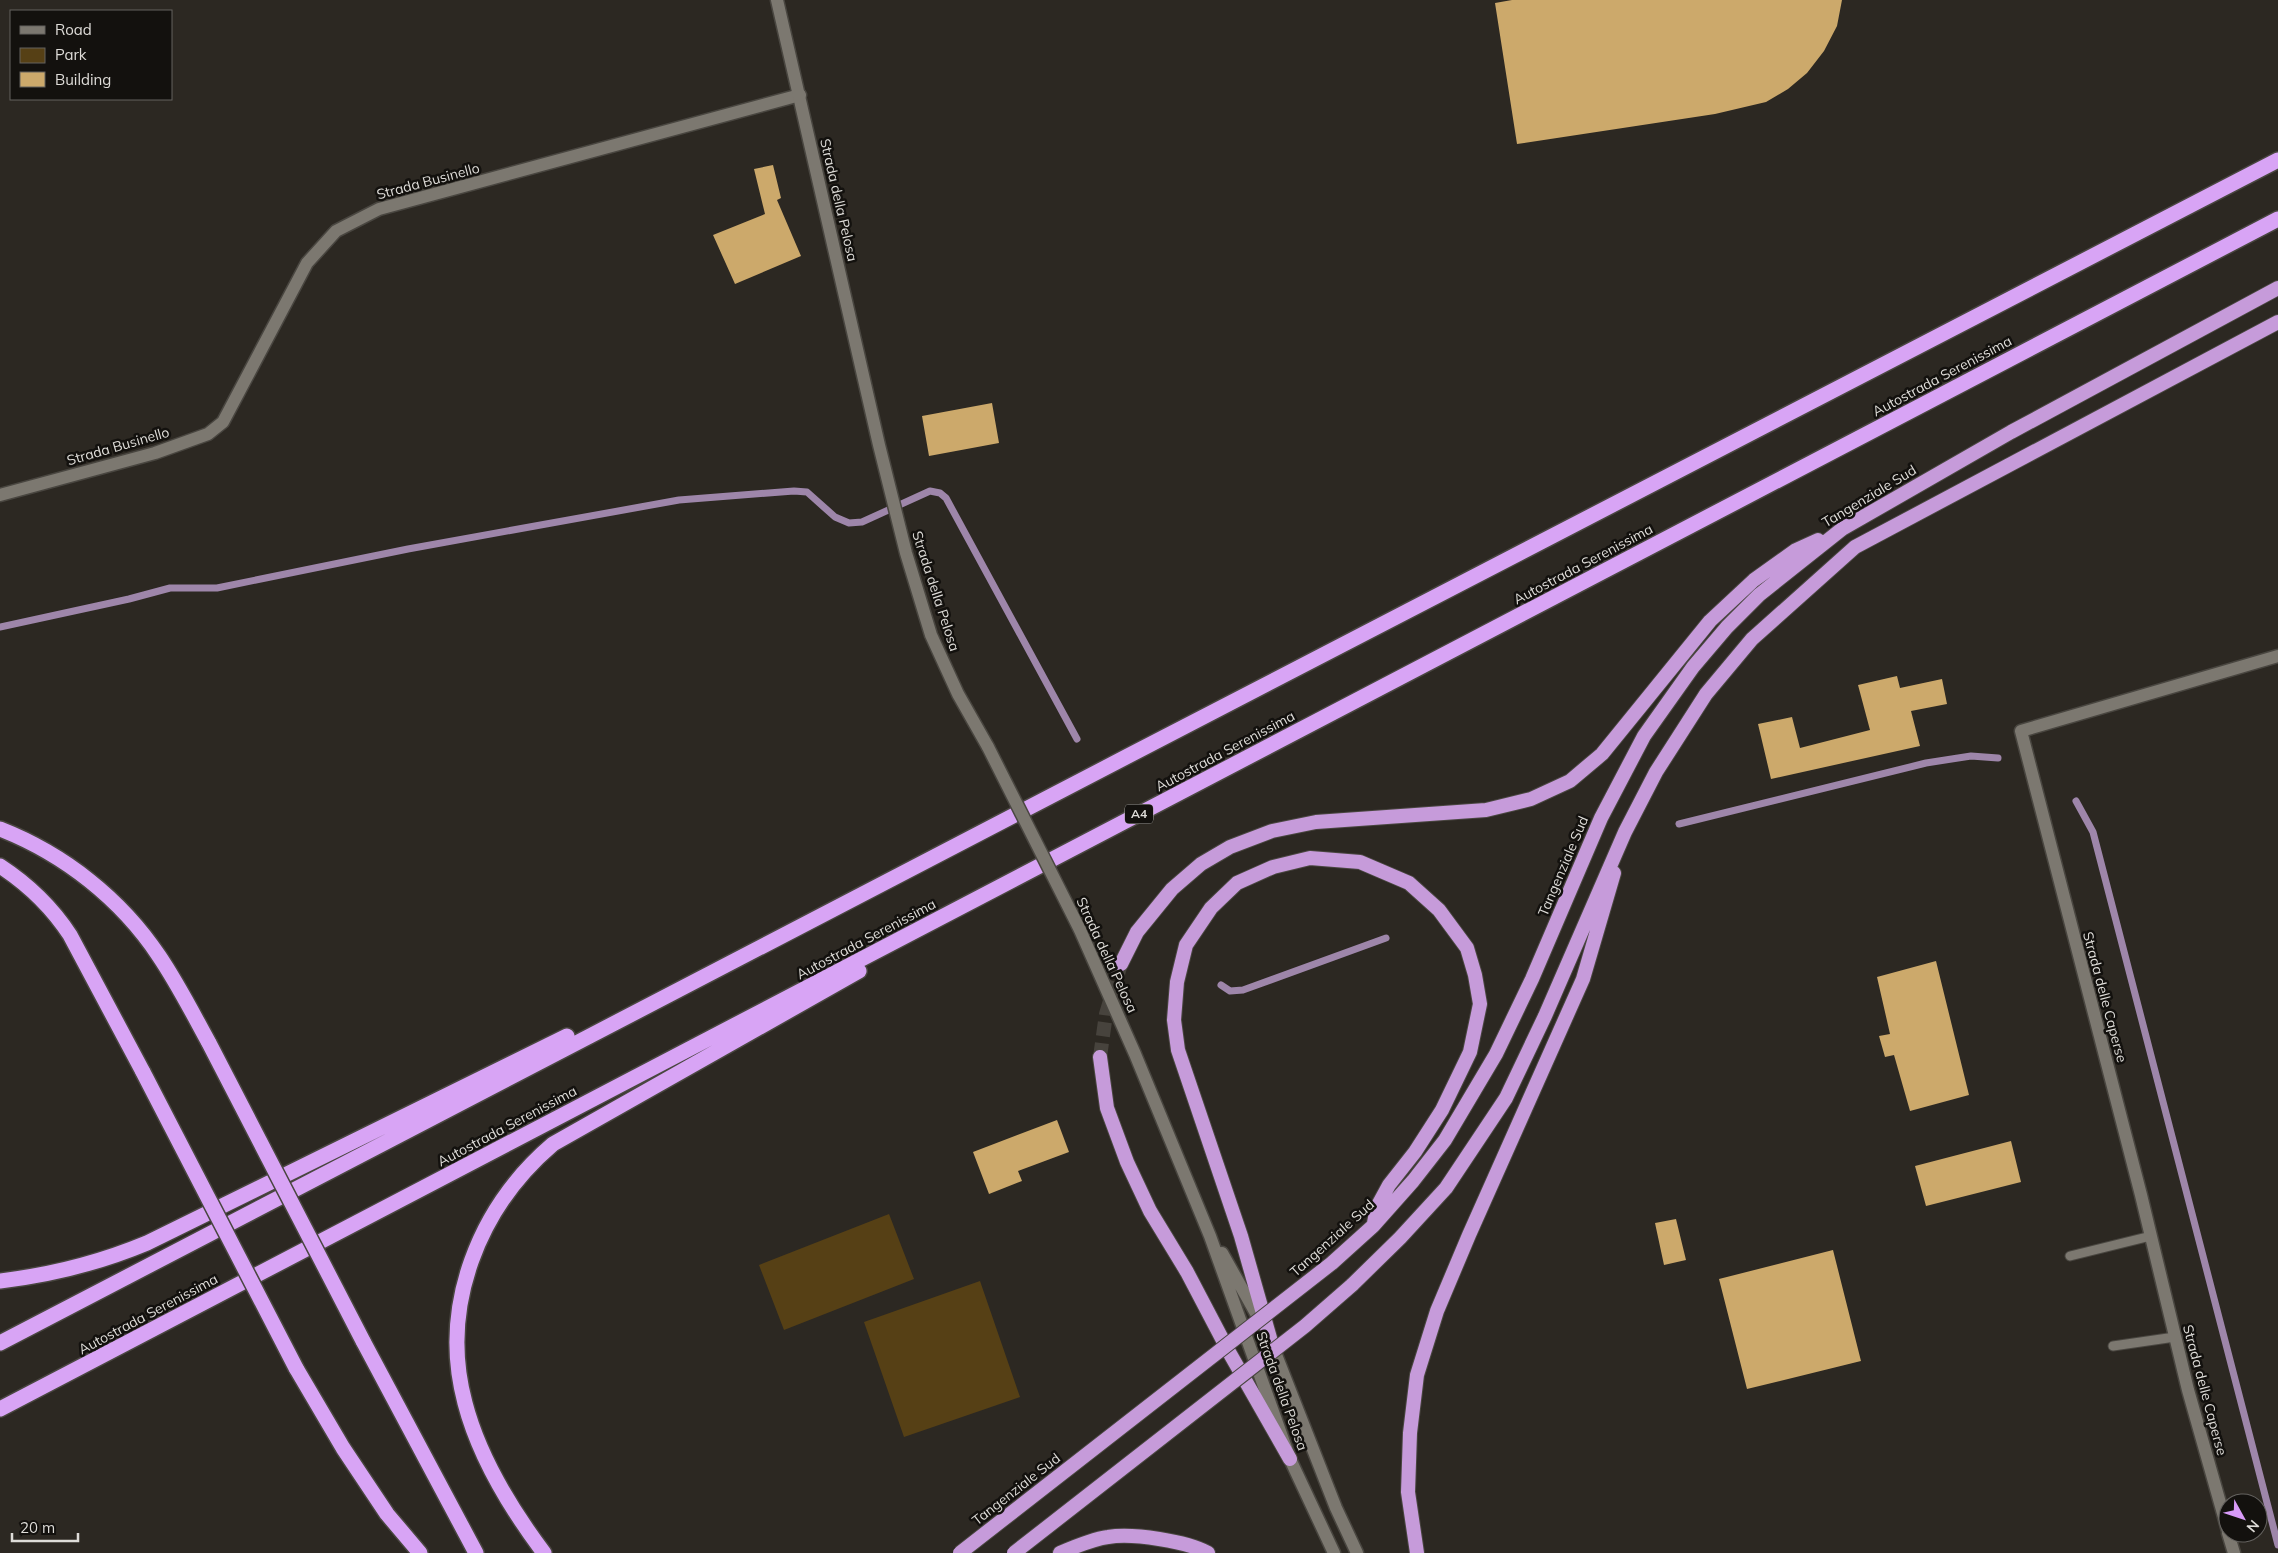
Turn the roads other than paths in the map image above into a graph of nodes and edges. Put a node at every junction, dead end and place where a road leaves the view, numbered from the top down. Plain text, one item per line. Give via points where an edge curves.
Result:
1 (777, 0) edge
2 (800, 95) junction
3 (2278, 160) edge
4 (2278, 219) edge
5 (2278, 288) edge
6 (2278, 322) edge
7 (0, 495) edge
8 (1842, 529) junction
9 (2278, 656) edge
10 (1146, 811) junction
11 (992, 827) junction
12 (0, 829) edge
13 (1625, 832) junction
14 (0, 866) edge
15 (1121, 964) tunnel mouth
16 (1100, 1057) tunnel mouth
17 (1373, 1226) junction
18 (1210, 1236) junction
19 (2151, 1236) junction
20 (2070, 1256) dead end
21 (0, 1281) edge
22 (2175, 1337) junction
23 (1270, 1338) junction
24 (0, 1343) edge
25 (2113, 1346) dead end
26 (0, 1409) edge
27 (1290, 1459) junction
28 (2218, 1496) edge
29 (420, 1553) edge
30 (476, 1553) edge
31 (544, 1553) edge
32 (960, 1553) edge
33 (1014, 1553) edge
34 (1060, 1553) edge
35 (1208, 1553) edge
36 (1334, 1553) edge
37 (1357, 1553) edge
38 (1417, 1553) edge

1 - 2 street, Strada della Pelosa
2 - 7 street, Strada Businello via 379,209 336,231 307,263 223,422 208,434 155,453
2 - 18 street, Strada della Pelosa, bridge via 877,436 906,553 932,635 958,694 1080,930
3 - 11 highway
4 - 10 highway, Autostrada Serenissima / A4
5 - 8 highway, Tangenziale Sud via 2012,432
6 - 13 highway via 1855,547 1752,639 1706,694 1656,772
8 - 15 highway via 1796,550 1754,580 1710,621 1602,754 1570,781 1531,799 1486,810 1316,822 1272,831 1230,847 1201,864 1172,889 1137,932
8 - 17 highway, Tangenziale Sud via 1765,590 1727,627 1693,667 1644,736 1601,818 1496,1054 1444,1140
9 - 19 street, Strada delle Caperse via 2021,730
10 - 26 highway, Autostrada Serenissima / A4
10 - 31 highway via 563,1138 530,1165 516,1182 492,1216 470,1262 460,1305 458,1356 464,1401 478,1443 504,1492
11 - 21 highway via 147,1243 98,1262
11 - 24 highway
12 - 30 highway, bridge via 64,861 119,908 159,955 209,1043
13 - 33 highway, bridge via 1506,1098 1446,1188 1352,1285 1304,1326
13 - 38 highway via 1583,979 1469,1234 1437,1311 1417,1376 1408,1492
14 - 29 highway, bridge via 37,894 70,935 296,1368 387,1514
16 - 27 highway via 1107,1108 1134,1178
17 - 23 highway via 1377,1208 1389,1185 1442,1110 1470,1052 1480,1004 1467,948 1439,910 1409,883 1360,862 1310,858 1273,867 1237,883 1211,908 1186,945 1177,982 1174,1020 1178,1050 1244,1245
17 - 32 highway, Tangenziale Sud, bridge via 1332,1263
18 - 23 street, Strada della Pelosa
18 - 27 street, Strada della Pelosa
19 - 20 lane
19 - 22 street, Strada delle Caperse
22 - 25 lane
22 - 28 street, Strada delle Caperse
23 - 37 street via 1336,1508
27 - 36 street, Strada della Pelosa
34 - 35 highway via 1108,1536 1156,1538 1197,1547

